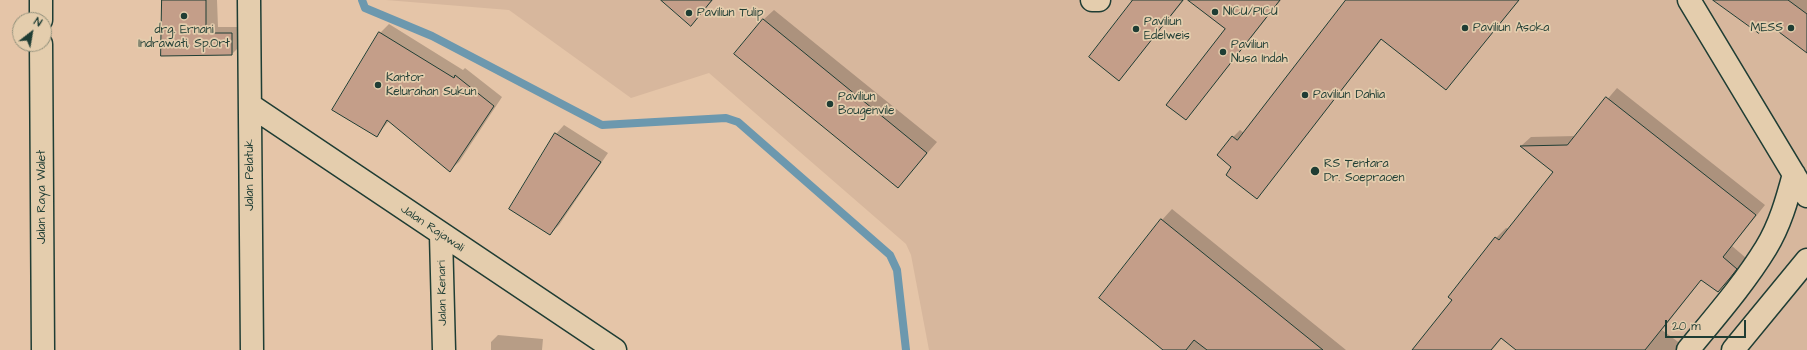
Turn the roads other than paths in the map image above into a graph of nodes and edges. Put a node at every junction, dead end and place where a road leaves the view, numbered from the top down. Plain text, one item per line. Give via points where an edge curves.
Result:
1 (41, 0) edge
2 (249, 0) edge
3 (1092, 0) edge
4 (1099, 0) edge
5 (1689, 0) edge
6 (41, 12) edge
7 (41, 52) edge
8 (250, 106) junction
9 (1794, 174) junction
10 (1807, 196) edge
11 (441, 235) junction
12 (1807, 260) edge
13 (43, 350) edge
14 (252, 350) edge
15 (444, 350) edge
16 (615, 350) edge
17 (1688, 350) edge
18 (1733, 350) edge

1 - 6 street
2 - 8 street, Jalan Pelatuk
3 - 4 street
5 - 9 street
7 - 13 street, Jalan Raya Walet
8 - 11 street, Jalan Rajawali
8 - 14 street, Jalan Pelatuk
9 - 10 street
9 - 17 street via 1782,216 1767,247
11 - 15 street, Jalan Kenari
11 - 16 street, Jalan Rajawali
12 - 18 street

